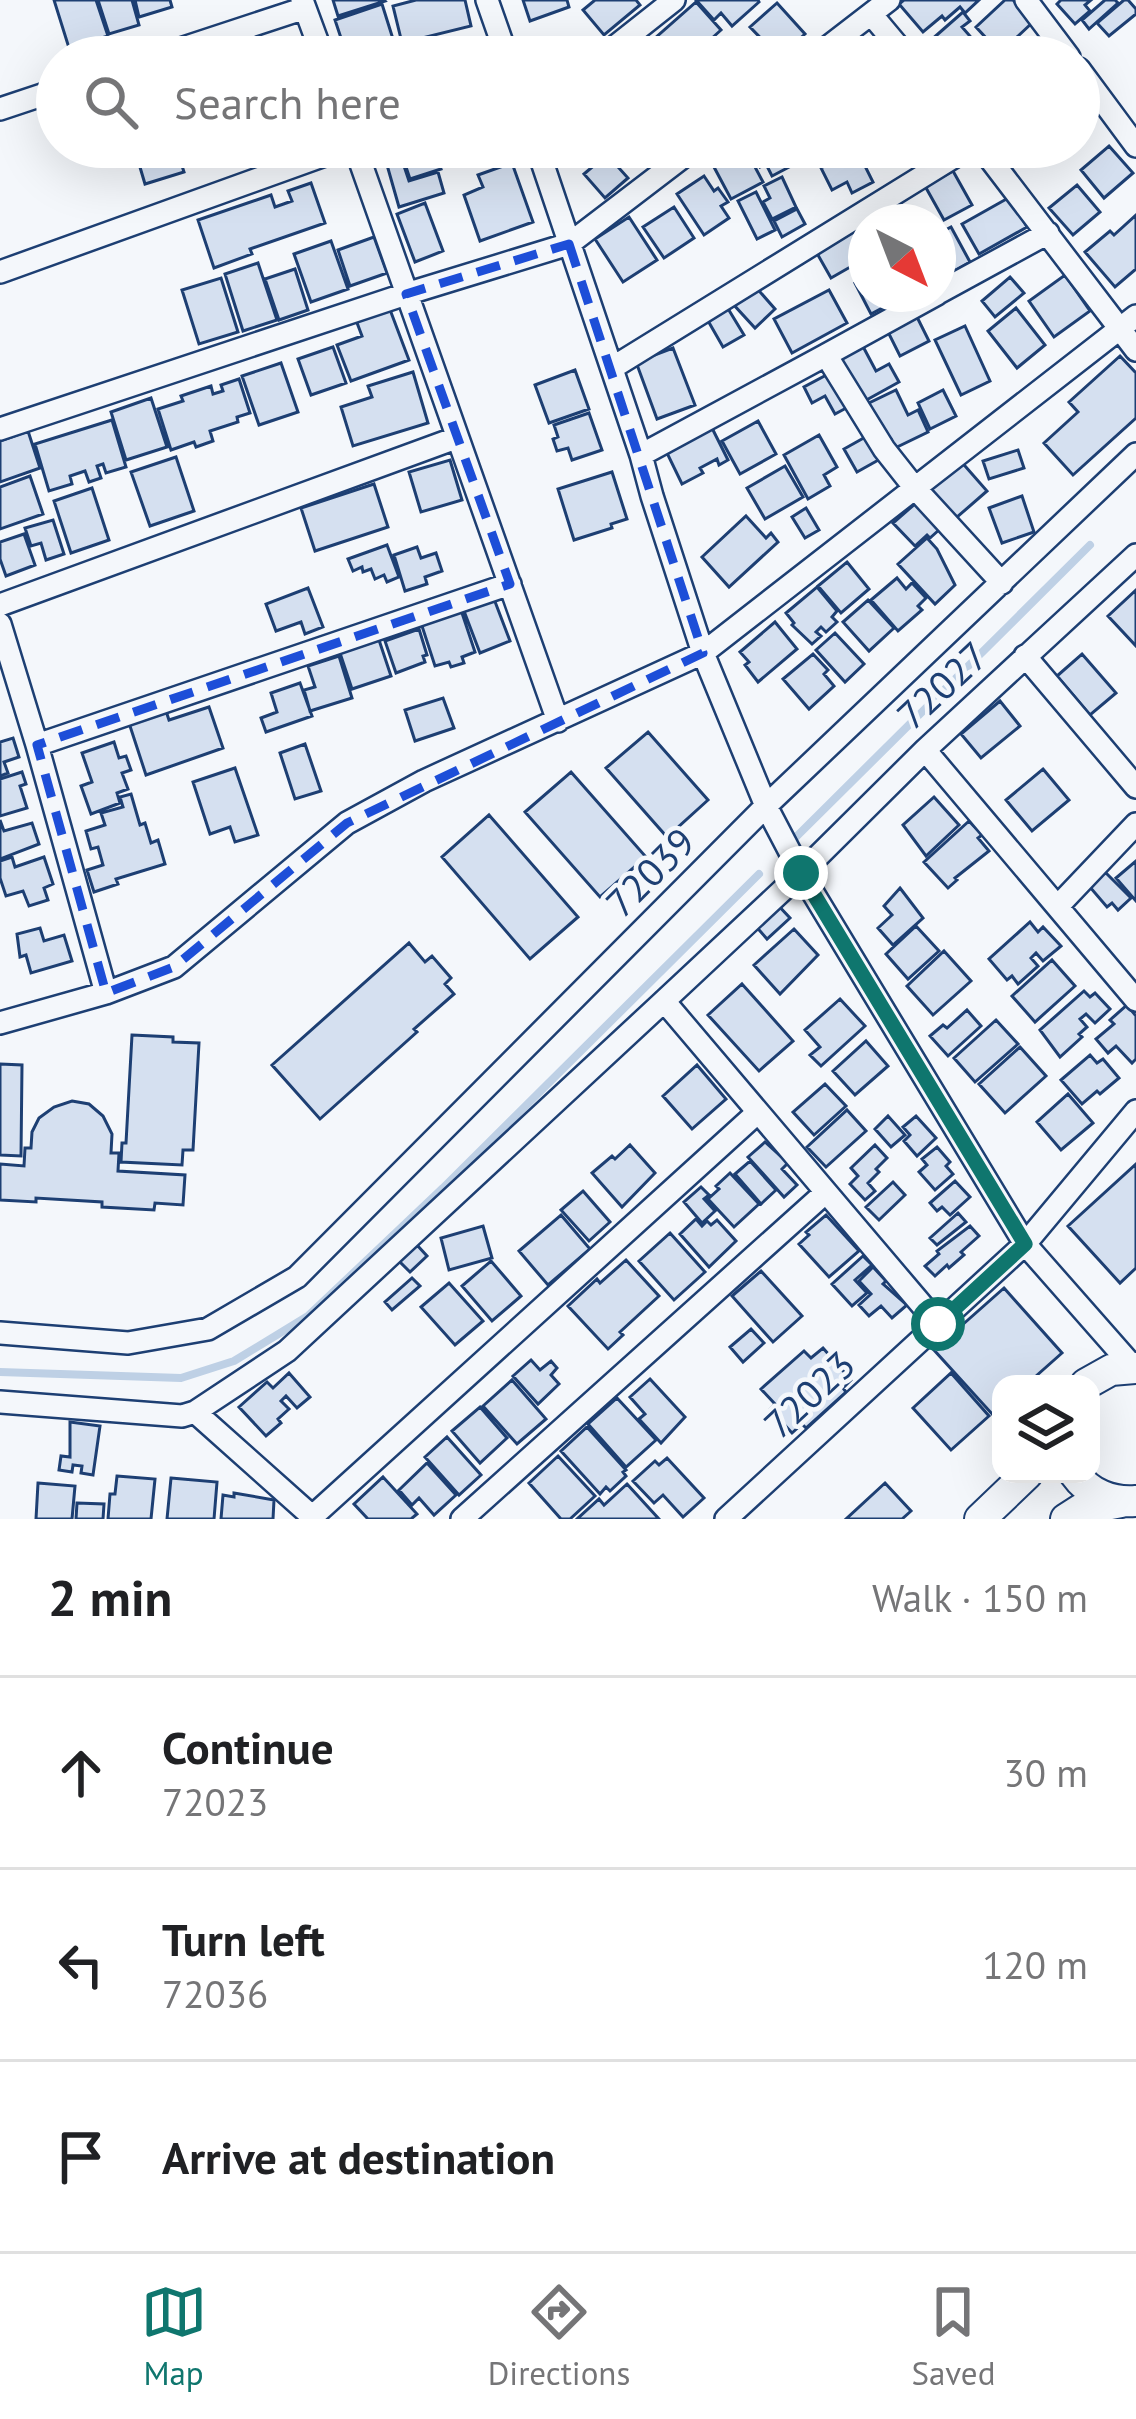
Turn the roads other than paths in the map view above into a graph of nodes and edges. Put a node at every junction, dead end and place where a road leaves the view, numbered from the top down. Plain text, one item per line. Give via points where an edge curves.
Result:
1 (487, 0) edge
2 (674, 0) edge
3 (1026, 0) edge
4 (303, 4) edge
5 (880, 7) edge
6 (214, 36) edge
7 (315, 36) edge
8 (500, 36) edge
9 (629, 36) edge
10 (842, 36) edge
11 (896, 36) edge
12 (1054, 36) edge
13 (36, 97) edge
14 (1100, 97) edge
15 (0, 109) edge
16 (1136, 146) edge
17 (292, 168) edge
18 (359, 168) edge
19 (544, 168) edge
20 (669, 168) edge
21 (936, 168) edge
22 (997, 168) edge
23 (1048, 233) junction
24 (569, 244) junction
25 (0, 272) edge
26 (956, 284) edge
27 (406, 294) junction
28 (904, 312) edge
29 (1127, 323) edge
30 (1136, 350) edge
31 (826, 355) junction
32 (612, 368) junction
33 (0, 429) edge
34 (456, 438) junction
35 (1136, 454) edge
36 (641, 455) junction
37 (914, 487) junction
38 (1136, 554) edge
39 (1002, 583) junction
40 (510, 584) junction
41 (0, 605) edge
42 (0, 624) edge
43 (703, 653) junction
44 (1025, 656) junction
45 (558, 721) junction
46 (38, 746) junction
47 (925, 750) junction
48 (1136, 787) edge
49 (766, 806) junction
50 (1136, 824) edge
51 (801, 873) junction
52 (1058, 905) junction
53 (106, 994) junction
54 (1136, 1000) edge
55 (664, 1001) junction
56 (0, 1024) edge
57 (1136, 1112) edge
58 (758, 1113) junction
59 (826, 1192) junction
60 (1025, 1244) junction
61 (938, 1324) junction
62 (0, 1333) edge
63 (1136, 1368) edge
64 (1100, 1376) edge
65 (0, 1402) edge
66 (195, 1412) junction
67 (1018, 1483) edge
68 (1082, 1483) edge
69 (1129, 1502) edge
70 (314, 1517) edge
71 (461, 1519) edge
72 (726, 1519) edge
73 (980, 1519) edge
74 (1066, 1519) edge

1 - 8 street
2 - 9 street
3 - 12 street
4 - 6 street
4 - 7 street
5 - 10 street
5 - 11 street
13 - 15 street
14 - 16 street
17 - 25 street
18 - 27 street
19 - 24 street
20 - 24 street
21 - 32 street
22 - 23 street
23 - 26 street
23 - 29 street
24 - 27 street
24 - 32 street
27 - 33 street
27 - 34 street
28 - 31 street
29 - 30 street
29 - 37 street
31 - 36 street
31 - 37 street
32 - 36 street
34 - 40 street
34 - 41 street
35 - 39 street, 72039
36 - 43 street
37 - 39 street
37 - 43 street
38 - 44 street, 72027
39 - 49 street, 72039
40 - 45 street
40 - 46 street
42 - 46 street
43 - 45 street
43 - 49 street
44 - 47 street, 72027
44 - 48 street
45 - 53 street via 347,823 174,967
46 - 53 street
47 - 51 street, 72027
47 - 52 street
49 - 51 street
49 - 62 street, 72039 via 297,1277 208,1329 128,1343
50 - 52 street
51 - 55 street, 72027
51 - 60 street
52 - 54 street
53 - 56 street
55 - 58 street
55 - 66 street, 72027 via 287,1352
57 - 60 street, 72023
58 - 59 street
58 - 70 street
59 - 61 street
59 - 71 street
60 - 61 street, 72023
60 - 63 street
61 - 72 street, 72023
63 - 64 main road
65 - 66 street
66 - 70 street
67 - 73 main road
68 - 69 main road
69 - 74 main road

